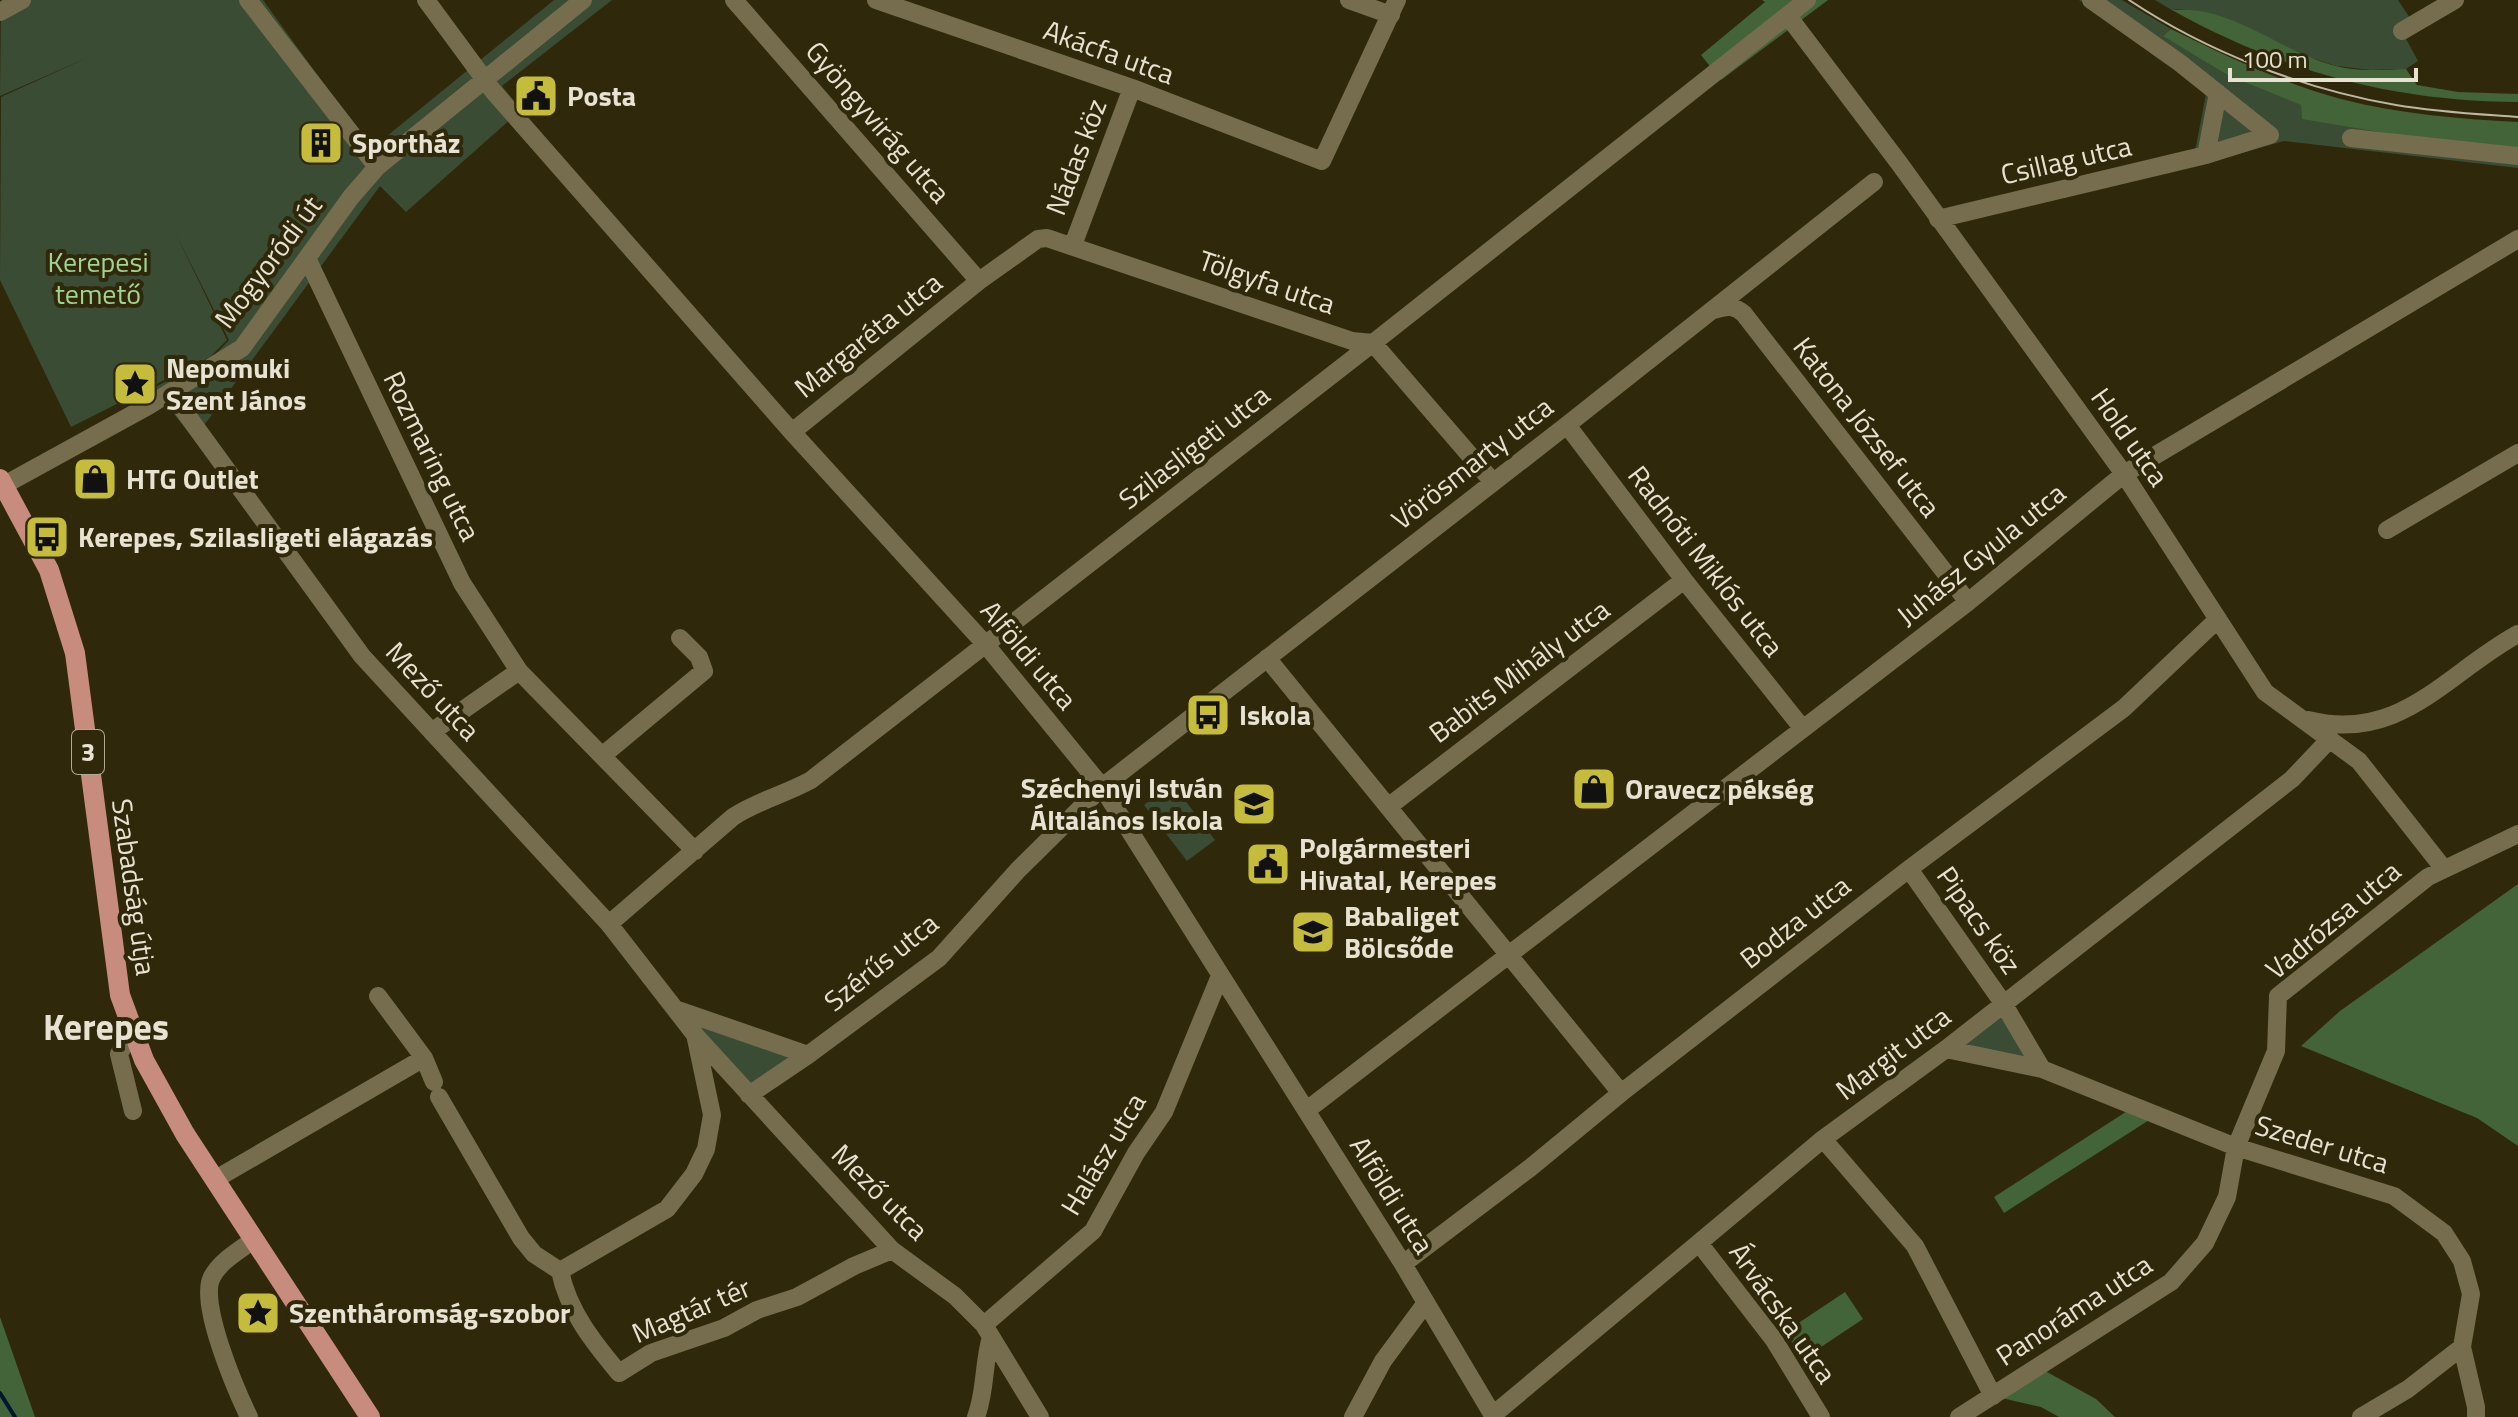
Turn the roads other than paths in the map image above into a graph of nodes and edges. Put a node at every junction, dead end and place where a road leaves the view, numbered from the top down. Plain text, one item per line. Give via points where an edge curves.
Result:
1 (22, 0) edge
2 (248, 0) edge
3 (426, 0) edge
4 (583, 0) edge
5 (734, 0) edge
6 (876, 0) edge
7 (1349, 0) edge
8 (1807, 0) edge
9 (2091, 0) edge
10 (2455, 0) edge
11 (1394, 7) edge
12 (0, 12) edge
13 (1788, 16) junction
14 (2402, 31) dead end
15 (484, 79) junction
16 (1132, 88) junction
17 (2218, 93) junction
18 (2351, 138) dead end
19 (2206, 155) junction
20 (2518, 156) edge
21 (377, 167) junction
22 (1874, 182) dead end
23 (1938, 219) junction
24 (2518, 239) edge
25 (1073, 245) junction
26 (307, 258) junction
27 (979, 281) junction
28 (1712, 311) junction
29 (1373, 343) junction
30 (171, 393) junction
31 (1567, 425) junction
32 (792, 432) junction
33 (2518, 453) edge
34 (2124, 474) junction
35 (2, 482) edge
36 (1493, 482) junction
37 (2387, 530) dead end
38 (1684, 580) junction
39 (1968, 602) junction
40 (2218, 619) junction
41 (2518, 634) edge
42 (680, 638) dead end
43 (986, 645) junction
44 (1267, 658) junction
45 (519, 671) junction
46 (2300, 718) junction
47 (1803, 729) junction
48 (433, 731) junction
49 (2330, 739) junction
50 (602, 756) junction
51 (1102, 787) junction
52 (1388, 807) junction
53 (2518, 834) edge
54 (695, 851) junction
55 (1909, 869) junction
56 (2444, 869) junction
57 (609, 924) junction
58 (1508, 955) junction
59 (1220, 976) junction
60 (378, 996) dead end
61 (2003, 1003) junction
62 (675, 1009) junction
63 (132, 1031) junction
64 (696, 1036) junction
65 (1946, 1049) junction
66 (808, 1055) junction
67 (424, 1058) junction
68 (2042, 1069) junction
69 (1621, 1093) junction
70 (749, 1095) junction
71 (1307, 1110) junction
72 (133, 1111) dead end
73 (1823, 1139) junction
74 (2236, 1147) junction
75 (214, 1180) junction
76 (253, 1240) junction
77 (1699, 1243) junction
78 (892, 1250) junction
79 (1403, 1264) junction
80 (560, 1271) junction
81 (1425, 1304) junction
82 (988, 1331) junction
83 (2462, 1347) junction
84 (1993, 1396) junction
85 (1493, 1416) edge
86 (249, 1417) edge
87 (370, 1417) edge
88 (976, 1417) edge
89 (1040, 1417) edge
90 (1353, 1417) edge
91 (1821, 1417) edge
92 (1959, 1417) edge
93 (2361, 1417) edge
94 (2476, 1417) edge

1 - 12 street
2 - 21 street
3 - 15 street, Alföldi utca
4 - 15 street, Mogyoródi út
5 - 27 street, Gyöngyvirág utca
6 - 16 street, Akácfa utca
7 - 11 street
8 - 13 street, Szilasligeti utca
9 - 17 street
10 - 14 street
11 - 16 street, Akácfa utca via 1322,161
13 - 23 street, Hold utca
13 - 29 street, Szilasligeti utca
15 - 21 street, Mogyoródi út
15 - 32 street, Alföldi utca
16 - 25 street, Nádas köz
17 - 19 street
17 - 19 street, Csillag utca via 2270,135
18 - 20 street
19 - 23 street, Csillag utca
21 - 26 street, Mogyoródi út
22 - 28 street, Vörösmarty utca
23 - 34 street, Hold utca
24 - 34 street, Juhász Gyula utca
25 - 27 street, Tölgyfa utca via 1038,239
25 - 29 street, Tölgyfa utca via 1352,341
26 - 30 street, Mogyoródi út via 242,348
26 - 45 street, Rozmaring utca via 462,583
27 - 32 street, Margaréta utca
28 - 31 street, Vörösmarty utca
28 - 39 street, Katona József utca via 1727,306 1744,314
29 - 36 street
29 - 43 street, Szilasligeti utca
30 - 35 street, Mogyoródi út
30 - 48 street, Mező utca via 362,656
31 - 36 street, Vörösmarty utca
31 - 38 street, Radnóti Miklós utca
32 - 43 street, Alföldi utca
33 - 37 street
34 - 39 street, Juhász Gyula utca
34 - 40 street, Hold utca
35 - 63 main road, Szabadság útja / 3 via 49,570 75,653 120,995
36 - 44 street, Vörösmarty utca
38 - 47 street, Radnóti Miklós utca
38 - 52 street, Babits Mihály utca
39 - 47 street, Juhász Gyula utca
40 - 46 street, Hold utca via 2265,692
40 - 55 street, Bodza utca via 2124,708
41 - 46 street via 2417,705 2343,726
42 - 50 street via 699,657 704,671
43 - 51 street, Alföldi utca
43 - 54 street, Szilasligeti utca via 811,780 748,807
44 - 51 street, Vörösmarty utca
44 - 52 street
45 - 48 street
45 - 50 street, Rozmaring utca
46 - 49 street, Hold utca
47 - 58 street, Juhász Gyula utca
48 - 57 street, Mező utca
49 - 56 street, Hold utca via 2359,761
49 - 61 street, Margit utca via 2292,779
50 - 54 street, Rozmaring utca
51 - 59 street, Alföldi utca
51 - 66 street, Szérűs utca via 939,958
52 - 58 street
53 - 56 street, Vadrózsa utca
54 - 57 street, Szilasligeti utca
55 - 61 street, Pipacs köz
55 - 69 street, Bodza utca
56 - 74 street, Vadrózsa utca via 2278,996 2276,1051
57 - 62 street, Mező utca
58 - 69 street
58 - 71 street, Juhász Gyula utca
59 - 71 street, Alföldi utca
59 - 82 street, Halász utca via 1164,1112 1093,1231
60 - 67 street
61 - 65 street, Margit utca
61 - 68 street
62 - 64 street, Mező utca
62 - 66 street
63 - 72 street via 119,1054
63 - 75 main road, Szabadság útja / 3 via 163,1097
64 - 70 street, Mező utca
64 - 80 street via 712,1115 706,1149 694,1174 667,1209
65 - 68 street, Szeder utca
65 - 73 street, Margit utca
66 - 70 street, Szérűs utca
67 - 75 street
67 - 80 street via 436,1089 521,1238
68 - 74 street, Szeder utca
69 - 79 street, Bodza utca
70 - 78 street, Mező utca
71 - 79 street, Alföldi utca
73 - 77 street, Margit utca
73 - 84 street via 1915,1246
74 - 83 street, Szeder utca via 2394,1196 2444,1233 2462,1261 2471,1294
74 - 84 street, Panoráma utca via 2227,1197 2205,1243 2171,1282
75 - 76 main road, Szabadság útja / 3
76 - 86 street via 222,1264 207,1288 209,1314
76 - 87 main road, Szabadság útja / 3
77 - 85 street, Margit utca
77 - 91 street, Árvácska utca via 1774,1340
78 - 80 street, Magtár tér via 797,1297 651,1353 619,1373 581,1324
78 - 82 street, Mező utca via 955,1296
79 - 81 street, Alföldi utca
81 - 85 street, Alföldi utca
81 - 90 street via 1383,1361
82 - 88 street via 985,1390
82 - 89 street, Mező utca
83 - 93 street
83 - 94 street, Szeder utca
84 - 92 street, Panoráma utca

